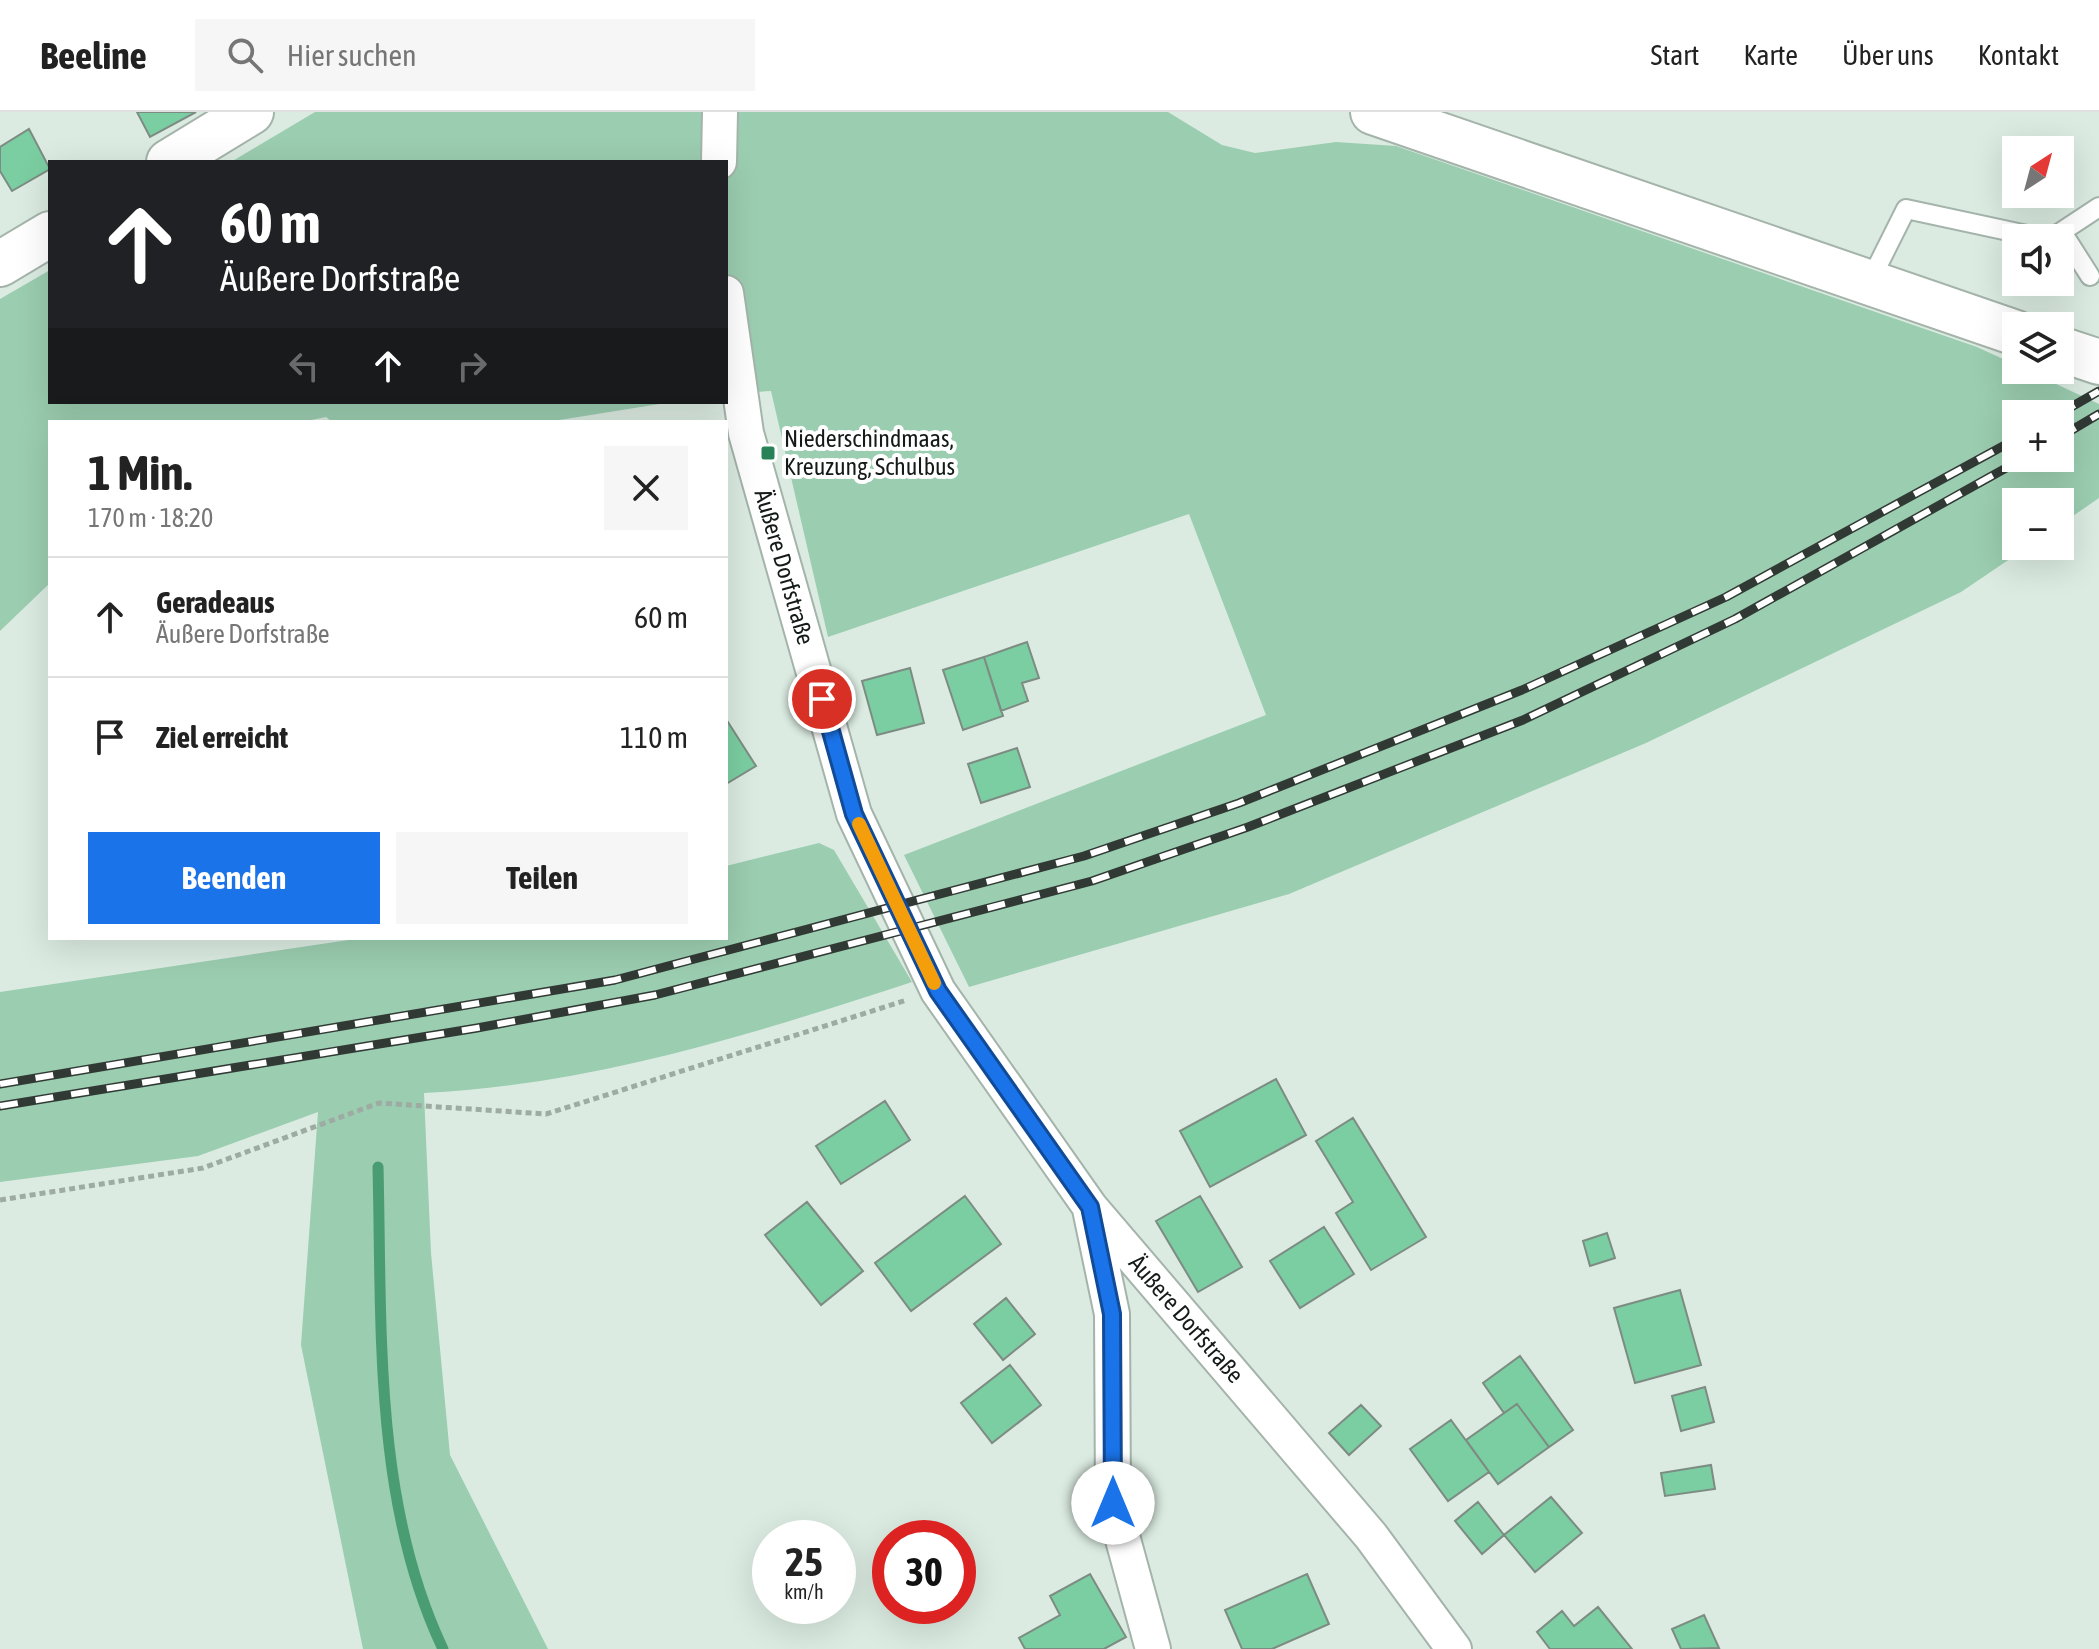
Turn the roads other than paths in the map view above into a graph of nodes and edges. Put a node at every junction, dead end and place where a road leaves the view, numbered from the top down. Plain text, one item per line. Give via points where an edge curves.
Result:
1 (251, 112) edge
2 (720, 112) edge
3 (1391, 118) edge
4 (172, 160) edge
5 (719, 160) edge
6 (2099, 207) edge
7 (2074, 224) edge
8 (2002, 230) edge
9 (48, 235) edge
10 (2074, 256) edge
11 (0, 264) edge
12 (2090, 276) dead end
13 (1869, 283) junction
14 (728, 307) edge
15 (2002, 328) edge
16 (2074, 354) edge
17 (2099, 362) edge
18 (1090, 1207) junction
19 (1153, 1649) edge
20 (1454, 1649) edge

1 - 4 main road
2 - 5 street
3 - 13 main road
6 - 7 lane
8 - 13 lane via 1906,209
9 - 11 main road
10 - 12 lane
13 - 15 main road
14 - 18 street, Äußere Dorfstraße via 746,433 854,814 938,991
16 - 17 main road
18 - 19 street via 1112,1314 1113,1503
18 - 20 street, Äußere Dorfstraße via 1371,1536

